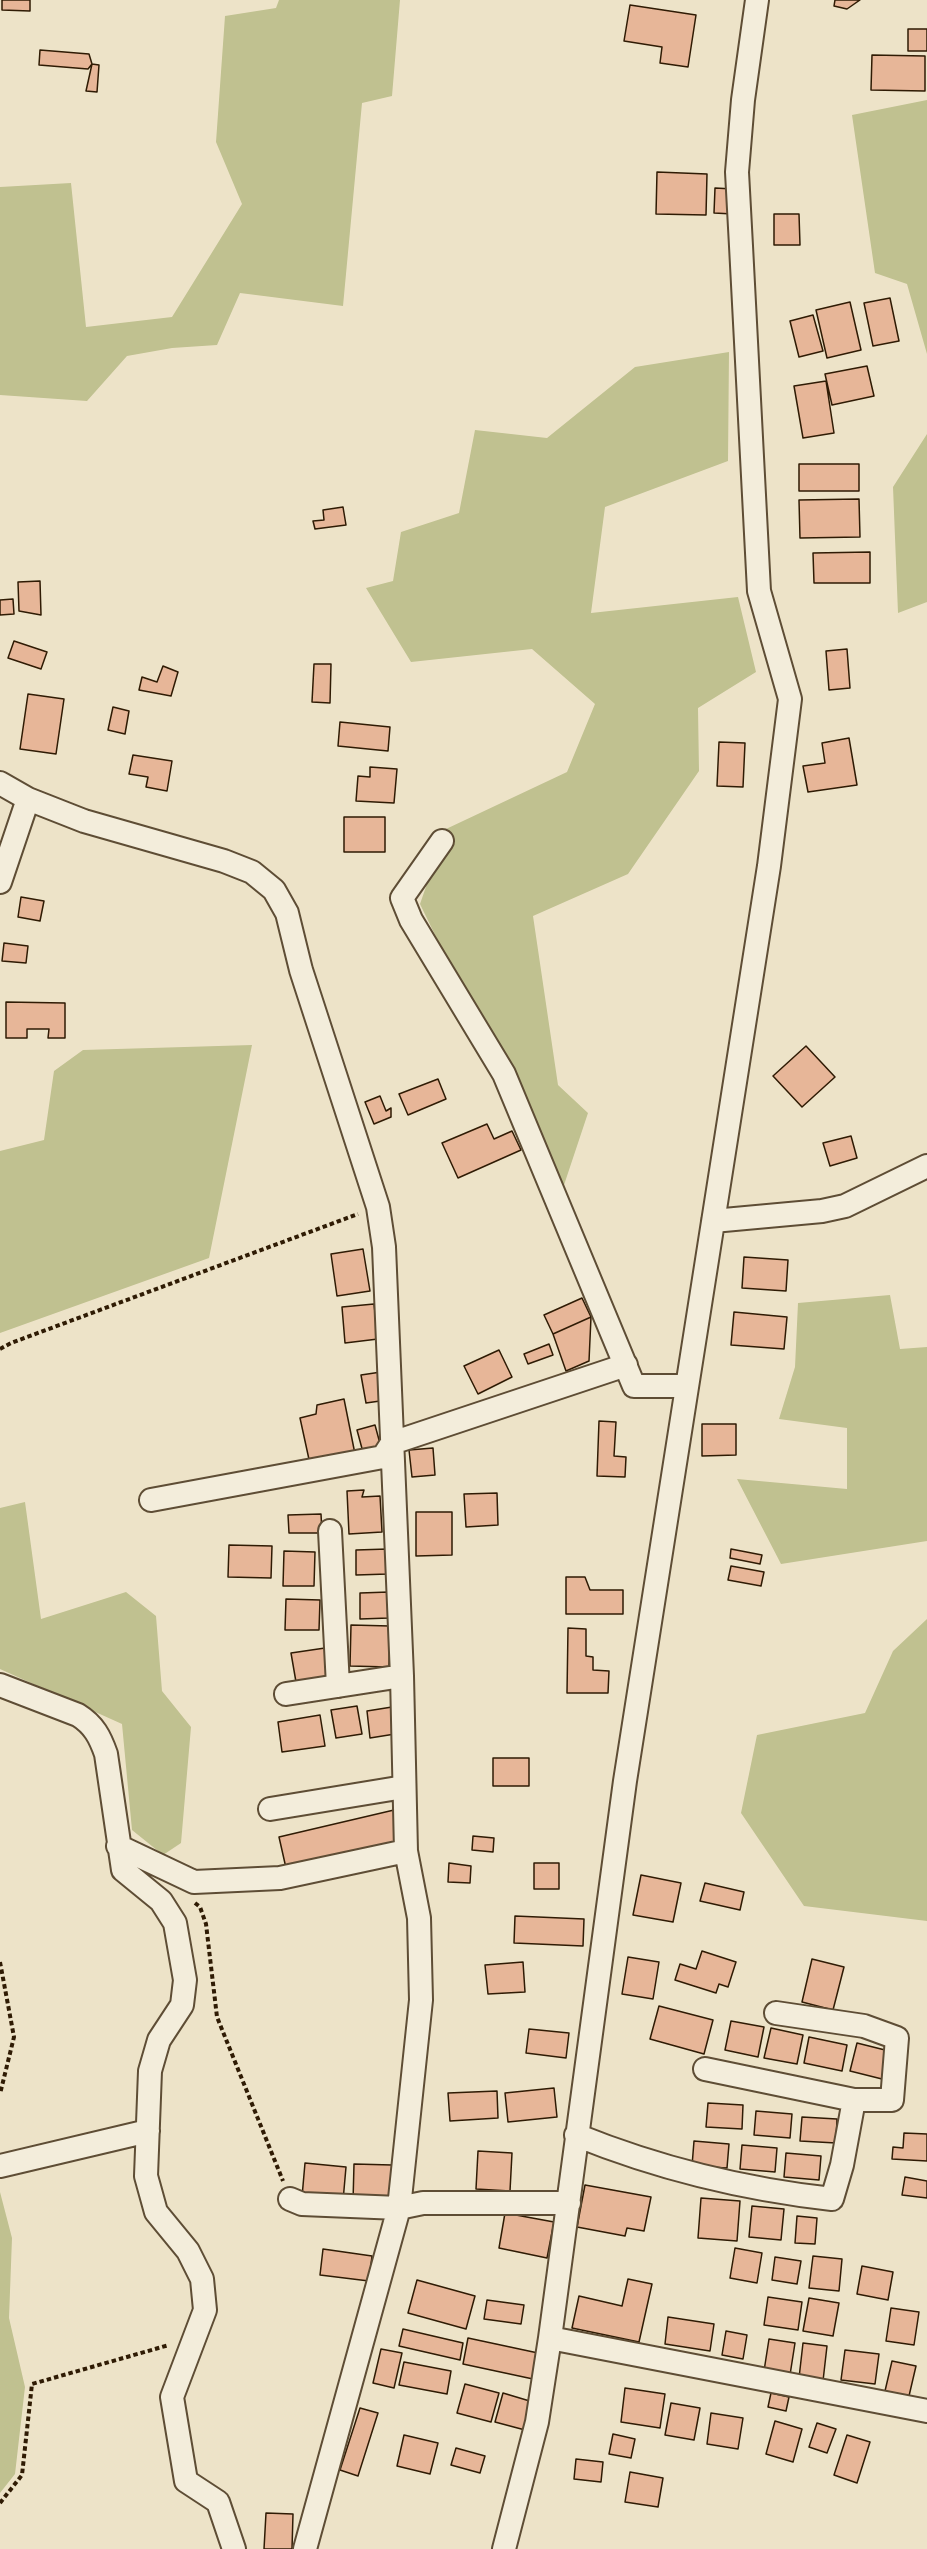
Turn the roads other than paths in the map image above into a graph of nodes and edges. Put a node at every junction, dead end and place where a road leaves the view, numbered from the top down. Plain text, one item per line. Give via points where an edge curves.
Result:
1 (757, 0) edge
2 (0, 783) edge
3 (28, 799) junction
4 (442, 841) dead end
5 (0, 882) edge
6 (927, 1166) edge
7 (713, 1221) junction
8 (626, 1365) junction
9 (687, 1386) junction
10 (392, 1443) junction
11 (151, 1500) dead end
12 (330, 1531) dead end
13 (402, 1676) junction
14 (0, 1685) edge
15 (338, 1686) junction
16 (286, 1694) dead end
17 (404, 1787) junction
18 (270, 1809) dead end
19 (118, 1845) junction
20 (406, 1851) junction
21 (776, 2013) dead end
22 (705, 2069) dead end
23 (854, 2100) junction
24 (148, 2131) junction
25 (576, 2135) junction
26 (0, 2166) edge
27 (290, 2199) road end
28 (569, 2203) junction
29 (399, 2208) junction
30 (550, 2338) junction
31 (927, 2411) edge
32 (234, 2549) edge
33 (305, 2549) edge
34 (504, 2549) edge

1 - 7 street via 739,148 740,225 759,591 790,699 769,866
2 - 3 street
3 - 5 street
3 - 10 street via 84,821 224,861 252,872 274,890 287,913 378,1207 384,1247
4 - 8 street via 402,898 411,920 504,1074
6 - 7 street via 845,1206
7 - 9 street
8 - 9 street via 634,1386
8 - 10 street
9 - 25 street via 624,1781
10 - 11 street via 383,1457
10 - 13 street
12 - 15 street
13 - 15 street
13 - 17 street
14 - 19 street via 78,1715 100,1736
15 - 16 street
17 - 18 street
17 - 20 street
19 - 20 street via 194,1882 280,1878
19 - 24 street via 123,1870 161,1901 175,1923 185,1980 183,2005 159,2040 150,2071
20 - 29 street via 419,1918 421,2000
21 - 23 street via 864,2026 897,2038 892,2100
22 - 23 street
23 - 25 street via 832,2199 662,2168
24 - 26 street
24 - 32 street via 146,2176 156,2212 188,2251 202,2279 205,2310 172,2397 186,2481 218,2502
25 - 28 street
27 - 29 street via 302,2204
28 - 29 street via 423,2203
28 - 30 street
29 - 33 street
30 - 31 street
30 - 34 street via 537,2422

